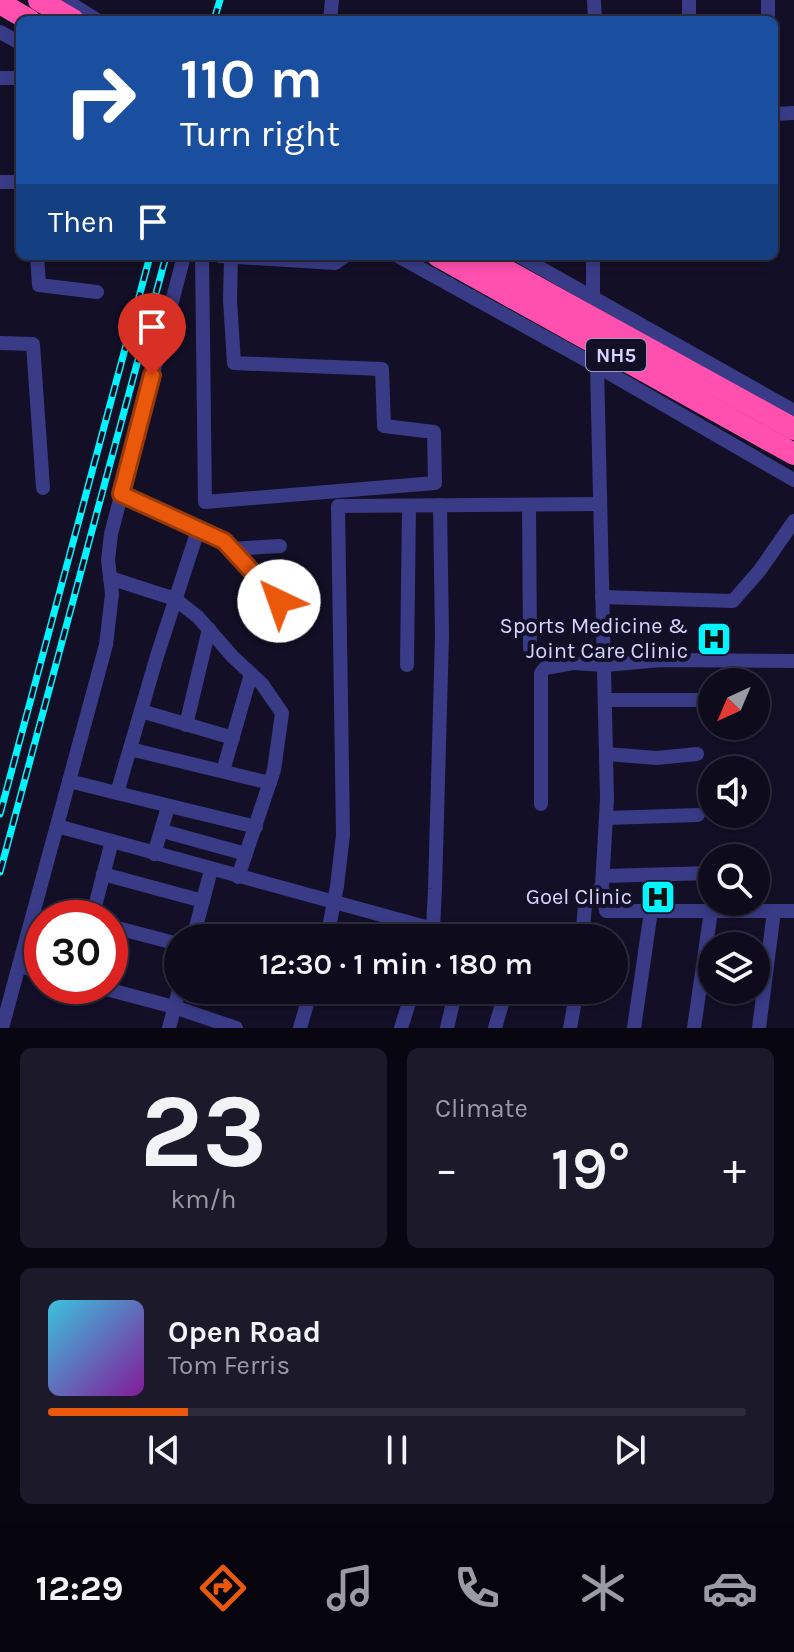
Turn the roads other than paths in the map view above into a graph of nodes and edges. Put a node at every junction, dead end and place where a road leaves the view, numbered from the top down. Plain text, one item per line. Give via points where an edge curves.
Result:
1 (39, 0) edge
2 (65, 0) edge
3 (0, 3) edge
4 (22, 16) edge
5 (66, 16) edge
6 (91, 16) edge
7 (37, 260) edge
8 (183, 260) edge
9 (202, 260) edge
10 (226, 260) edge
11 (280, 260) edge
12 (339, 260) edge
13 (405, 260) edge
14 (445, 260) edge
15 (487, 260) edge
16 (526, 260) edge
17 (593, 260) edge
18 (97, 292) dead end
19 (593, 298) junction
20 (0, 343) edge
21 (597, 366) junction
22 (794, 411) edge
23 (794, 429) edge
24 (794, 454) edge
25 (794, 480) edge
26 (43, 488) dead end
27 (121, 494) junction
28 (600, 504) junction
29 (440, 505) junction
30 (529, 505) junction
31 (409, 506) junction
32 (794, 521) edge
33 (198, 530) junction
34 (280, 546) dead end
35 (231, 549) junction
36 (110, 578) junction
37 (602, 597) junction
38 (175, 599) junction
39 (279, 601) dead end
40 (209, 629) junction
41 (530, 648) dead end
42 (794, 661) edge
43 (407, 665) dead end
44 (605, 665) junction
45 (251, 674) junction
46 (605, 700) junction
47 (698, 700) edge
48 (141, 711) junction
49 (186, 725) junction
50 (233, 738) junction
51 (130, 749) junction
52 (606, 754) junction
53 (697, 754) dead end
54 (223, 771) junction
55 (69, 781) junction
56 (270, 783) junction
57 (117, 793) junction
58 (541, 804) dead end
59 (168, 807) junction
60 (698, 815) dead end
61 (607, 818) junction
62 (57, 826) junction
63 (256, 827) junction
64 (170, 833) dead end
65 (112, 841) junction
66 (154, 854) junction
67 (246, 854) junction
68 (211, 870) junction
69 (103, 874) junction
70 (698, 874) edge
71 (238, 877) junction
72 (602, 881) junction
73 (96, 900) edge
74 (203, 901) junction
75 (334, 903) junction
76 (606, 911) junction
77 (651, 911) junction
78 (698, 911) edge
79 (770, 911) edge
80 (774, 911) junction
81 (794, 911) edge
82 (710, 916) edge
83 (584, 917) junction
84 (197, 924) edge
85 (330, 924) edge
86 (402, 924) edge
87 (431, 924) edge
88 (583, 924) edge
89 (128, 931) edge
90 (164, 940) edge
91 (19, 966) junction
92 (24, 967) edge
93 (128, 995) edge
94 (175, 1004) edge
95 (307, 1004) edge
96 (409, 1004) edge
97 (453, 1004) edge
98 (502, 1004) edge
99 (574, 1004) edge
100 (174, 1007) junction
101 (2, 1028) edge
102 (169, 1028) edge
103 (236, 1028) edge
104 (300, 1028) edge
105 (401, 1028) edge
106 (447, 1028) edge
107 (495, 1028) edge
108 (570, 1028) edge
109 (634, 1028) edge
110 (694, 1028) edge
111 (759, 1028) edge

1 - 5 highway
2 - 6 street
3 - 4 highway
7 - 18 street via 39,285
8 - 27 street
9 - 10 street via 205,502 435,483 434,432 384,426 382,369 234,363
11 - 12 street
13 - 21 street
14 - 24 highway, NH5
15 - 23 highway, NH5
16 - 19 street
17 - 19 street
19 - 22 street
20 - 26 street via 33,344
21 - 25 street
21 - 28 street
27 - 33 street
27 - 36 street via 111,534
28 - 30 street
28 - 37 street
29 - 30 street
29 - 31 street
29 - 87 street via 442,636
30 - 41 street
31 - 43 street
31 - 75 street via 338,506 343,835
32 - 37 street via 733,601
33 - 35 street
33 - 38 street
34 - 35 street
35 - 39 street
36 - 38 street
36 - 55 street via 106,645
37 - 44 street
38 - 40 street
38 - 48 street
40 - 45 street
40 - 49 street
42 - 44 street
44 - 46 street
44 - 58 street via 550,665 541,673
45 - 50 street
45 - 56 street via 282,713
46 - 47 street
46 - 52 street
48 - 49 street
48 - 51 street
49 - 50 street
50 - 54 street
51 - 54 street
51 - 57 street
52 - 53 street
52 - 61 street
54 - 56 street
55 - 57 street
55 - 62 street
56 - 63 street
57 - 59 street
59 - 63 street
59 - 66 street
60 - 61 street
61 - 72 street
62 - 65 street
62 - 91 street
63 - 67 street
64 - 67 street
65 - 66 street
65 - 69 street
66 - 68 street
67 - 71 street
68 - 71 street
68 - 74 street
69 - 73 street
69 - 74 street
70 - 72 street
71 - 75 street
72 - 76 street
72 - 83 street via 588,900
74 - 84 street
75 - 85 street
75 - 86 street
76 - 77 street
76 - 83 street
77 - 78 street
77 - 109 street
79 - 80 street
80 - 81 street
80 - 111 street
82 - 110 street
83 - 88 street
89 - 90 street
91 - 92 street
91 - 101 street
93 - 100 street
94 - 100 street
95 - 104 street
96 - 105 street
97 - 106 street
98 - 107 street
99 - 108 street
100 - 102 street
100 - 103 street

